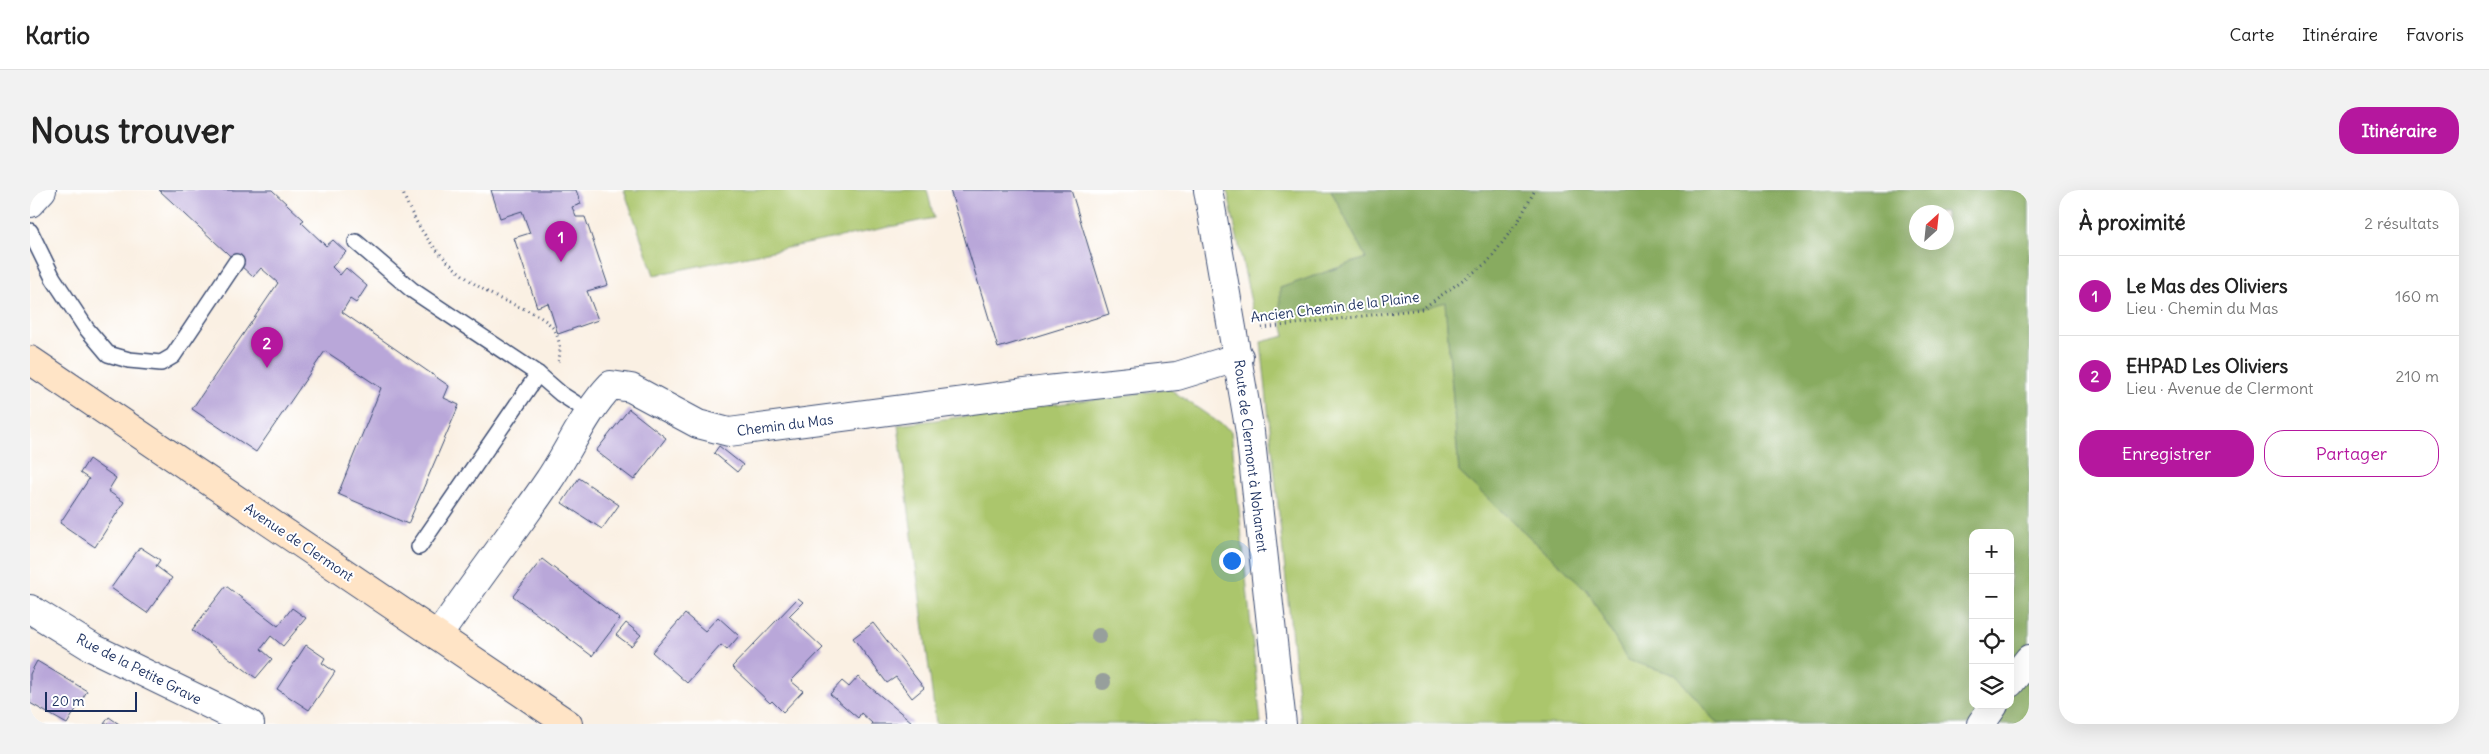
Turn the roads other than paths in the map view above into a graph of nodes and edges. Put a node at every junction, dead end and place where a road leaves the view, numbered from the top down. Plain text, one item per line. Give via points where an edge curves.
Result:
1 (1208, 190) edge
2 (30, 231) edge
3 (356, 242) dead end
4 (236, 262) dead end
5 (1239, 357) junction
6 (30, 360) edge
7 (542, 377) junction
8 (589, 412) junction
9 (419, 547) dead end
10 (30, 609) edge
11 (438, 636) junction
12 (2029, 659) edge
13 (2014, 678) edge
14 (1991, 709) edge
15 (250, 724) edge
16 (568, 724) edge
17 (1282, 724) edge
18 (1981, 724) edge

1 - 5 street, Route de Clermont à Nohanent
2 - 4 lane via 53,278 86,328 108,354 129,360 161,363 173,356
3 - 7 lane via 412,290
5 - 8 street, Chemin du Mas via 1177,376 729,432 698,424 631,388 611,385
5 - 17 street, Route de Clermont à Nohanent
6 - 11 main road, Avenue de Clermont
7 - 8 lane
7 - 9 lane
8 - 11 street, Chemin du Mas via 571,447
10 - 15 street, Rue de la Petite Grave via 93,648
11 - 16 main road, Avenue de Clermont
12 - 13 street
14 - 18 street

